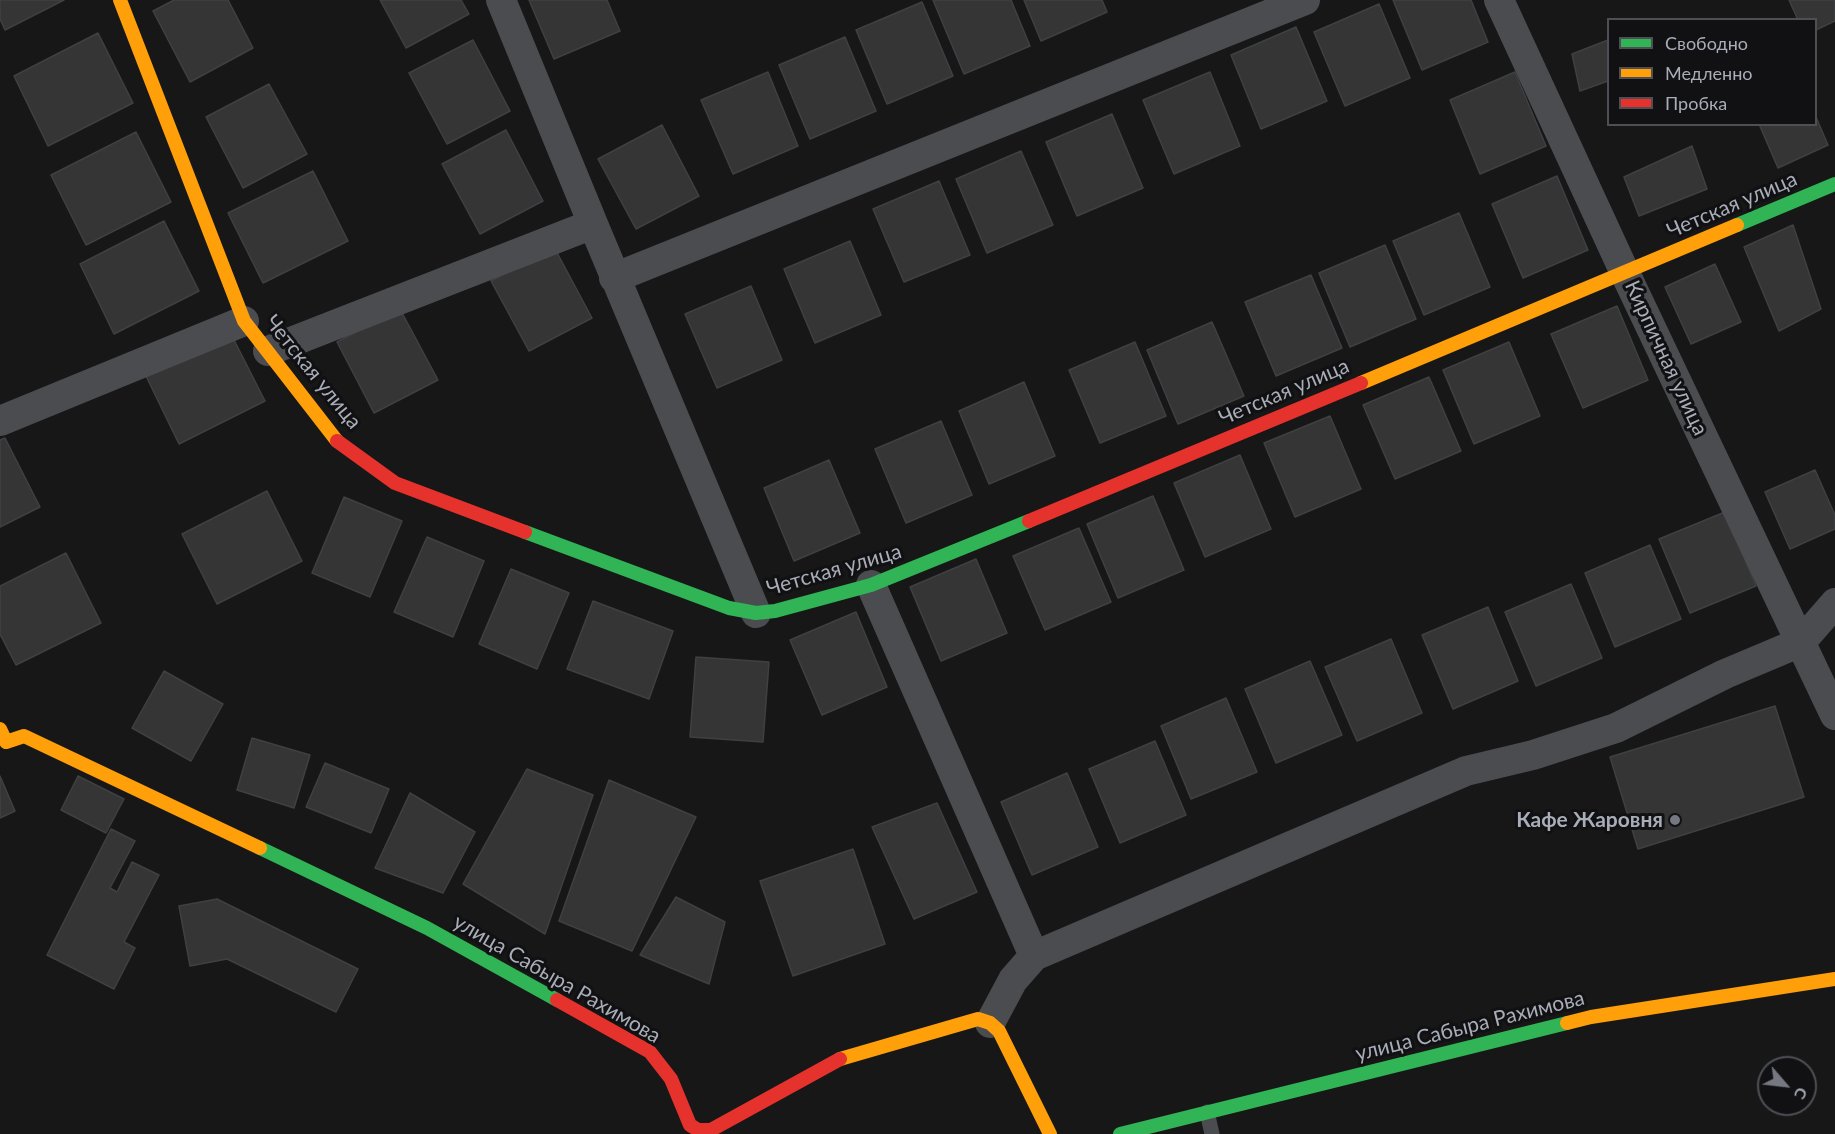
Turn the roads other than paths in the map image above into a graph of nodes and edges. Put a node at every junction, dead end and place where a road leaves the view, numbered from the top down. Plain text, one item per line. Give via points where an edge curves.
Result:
1 (120, 0) edge
2 (501, 0) edge
3 (1305, 0) edge
4 (1499, 0) edge
5 (1835, 184) edge
6 (592, 224) junction
7 (1625, 273) junction
8 (614, 278) junction
9 (244, 321) junction
10 (268, 351) junction
11 (0, 421) edge
12 (872, 585) junction
13 (1835, 603) edge
14 (756, 614) junction
15 (1801, 642) junction
16 (1835, 715) edge
17 (2, 739) edge
18 (1034, 956) junction
19 (1835, 979) edge
20 (990, 1023) junction
21 (1207, 1112) junction
22 (1050, 1134) edge
23 (1120, 1134) edge
24 (1212, 1134) edge

1 - 9 street, Четская улица
2 - 6 street
3 - 8 street
4 - 7 street, Кирпичная улица
5 - 7 street, Четская улица
6 - 8 street
6 - 10 street
7 - 12 street, Четская улица
7 - 15 street, Кирпичная улица
8 - 14 street
9 - 10 street, Четская улица
9 - 11 street
10 - 14 street, Четская улица via 337,441 395,483 729,608
12 - 14 street, Четская улица
12 - 18 street
13 - 15 street
15 - 16 street, Кирпичная улица
15 - 18 street via 1725,674 1616,728 1533,755 1466,771
17 - 20 street, улица Сабыра Рахимова via 24,736 427,928 650,1052 671,1079 690,1125 698,1130 711,1131 840,1059 978,1019
18 - 20 street via 1012,980
19 - 21 street, улица Сабыра Рахимова via 1591,1017
20 - 22 street via 999,1031
21 - 23 street, улица Сабыра Рахимова
21 - 24 lane

